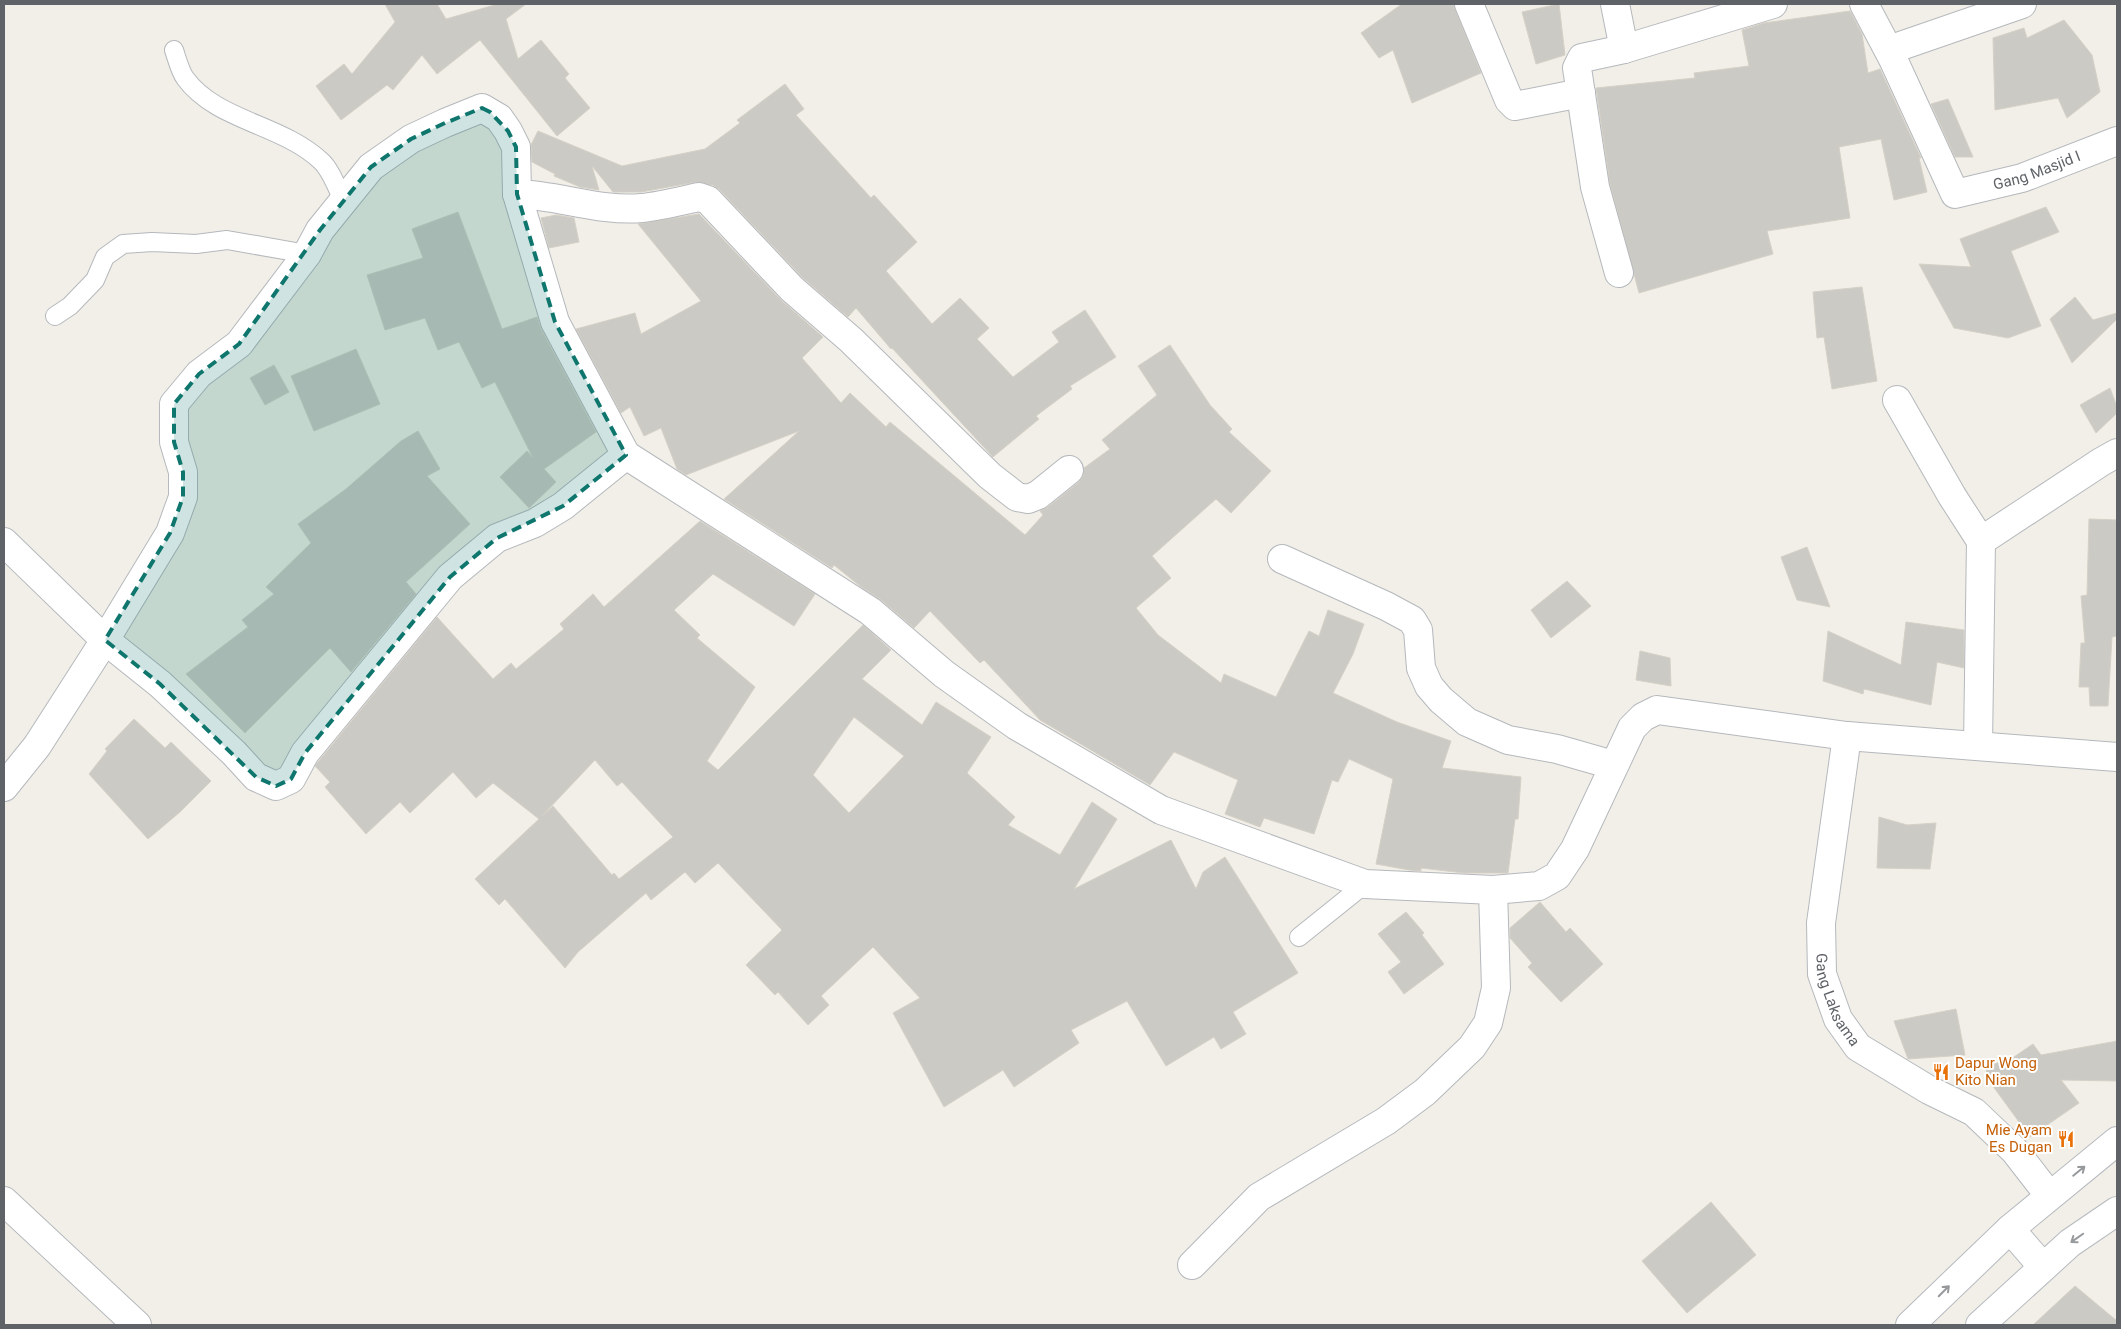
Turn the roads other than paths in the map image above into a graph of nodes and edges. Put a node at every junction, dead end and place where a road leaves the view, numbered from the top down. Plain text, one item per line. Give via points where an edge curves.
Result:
1 (1469, 4) edge
2 (1615, 4) edge
3 (1773, 4) edge
4 (1864, 4) edge
5 (2022, 4) edge
6 (1624, 49) junction
7 (174, 50) dead end
8 (1888, 50) junction
9 (1581, 93) junction
10 (2117, 141) edge
11 (517, 194) junction
12 (343, 200) junction
13 (306, 254) junction
14 (1619, 273) dead end
15 (56, 316) dead end
16 (1897, 400) dead end
17 (2117, 453) edge
18 (626, 455) junction
19 (1069, 470) dead end
20 (1981, 541) junction
21 (4, 542) edge
22 (1282, 560) dead end
23 (105, 640) junction
24 (1847, 736) junction
25 (1978, 745) junction
26 (2117, 757) edge
27 (1614, 765) junction
28 (4, 788) edge
29 (1365, 884) junction
30 (1493, 890) junction
31 (1299, 937) dead end
32 (2117, 1141) edge
33 (2050, 1195) junction
34 (4, 1201) edge
35 (2117, 1211) edge
36 (2010, 1229) junction
37 (1192, 1265) dead end
38 (2043, 1267) junction
39 (137, 1325) edge
40 (1910, 1325) edge
41 (1980, 1325) edge

1 - 9 street via 1509,100 1515,106
2 - 6 street
3 - 6 street
4 - 8 street
5 - 8 street
6 - 9 street via 1582,58 1577,68
7 - 12 lane via 184,78 203,96 229,114 266,127 302,146 322,162
8 - 10 street, Gang Masjid I via 1955,194 2022,178
9 - 14 street via 1595,187
11 - 12 street via 516,147 499,118 482,108 411,140 371,167
11 - 18 street via 555,322
11 - 19 street via 633,208 699,197 708,200 792,289 851,340 990,476 1017,497 1028,499 1038,494
12 - 13 street
13 - 15 lane via 227,240 196,244 123,244 105,257 95,280
13 - 23 street via 239,344 200,374 174,404 174,442 183,472 183,496 170,533
16 - 20 street
17 - 20 street
18 - 23 street via 563,506 535,523 497,538 450,577 306,753 291,779 276,786 256,777 160,684
18 - 29 street via 870,611 944,674 1034,736 1161,810
20 - 25 street
21 - 23 street
22 - 27 street via 1412,620 1418,630 1421,668 1429,686 1467,722 1508,740
23 - 28 street via 37,746
24 - 25 street
24 - 27 street via 1657,710 1632,728
24 - 33 street, Gang Laksama via 1821,923 1822,974 1838,1019 1858,1047 1974,1112 2014,1150
25 - 26 street
27 - 30 street via 1575,849 1557,876 1539,886
29 - 30 street
29 - 31 lane
30 - 37 street via 1496,988 1488,1023 1472,1047 1425,1092 1386,1121 1259,1198
33 -> 32 street
33 - 36 street
34 - 39 street
35 -> 38 street via 2070,1243
36 - 38 street
40 -> 36 street
38 - 41 street

